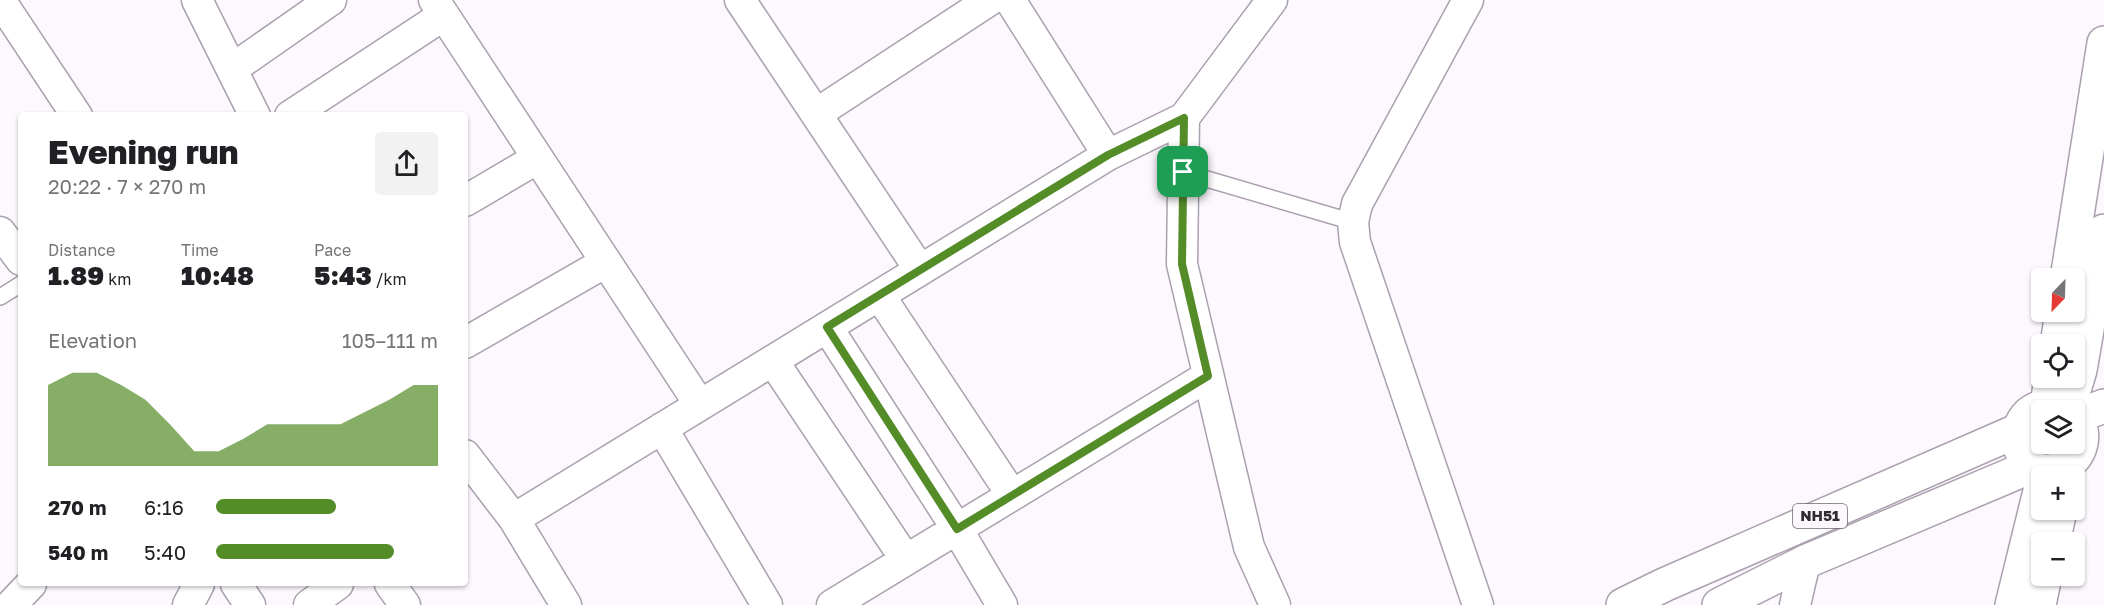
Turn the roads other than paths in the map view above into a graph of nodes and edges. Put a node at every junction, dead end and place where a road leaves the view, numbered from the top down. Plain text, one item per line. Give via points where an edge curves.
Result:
1 (0, 0) edge
2 (197, 0) edge
3 (331, 0) edge
4 (990, 0) edge
5 (1010, 0) edge
6 (1272, 0) edge
7 (1468, 0) edge
8 (747, 3) edge
9 (439, 7) edge
10 (2104, 43) edge
11 (232, 69) junction
12 (74, 112) edge
13 (253, 112) edge
14 (295, 112) edge
15 (816, 114) junction
16 (1184, 118) junction
17 (1108, 155) junction
18 (538, 159) junction
19 (1183, 172) junction
20 (468, 199) edge
21 (1353, 222) junction
22 (2104, 231) edge
23 (0, 232) edge
24 (18, 256) edge
25 (606, 262) junction
26 (2069, 268) edge
27 (921, 270) junction
28 (18, 286) edge
29 (880, 296) junction
30 (0, 297) edge
31 (827, 327) junction
32 (468, 341) edge
33 (773, 361) junction
34 (1208, 376) junction
35 (2072, 400) edge
36 (700, 405) junction
37 (2104, 406) edge
38 (2085, 421) edge
39 (662, 428) junction
40 (2031, 453) edge
41 (2033, 454) edge
42 (2058, 454) edge
43 (468, 458) edge
44 (1012, 495) junction
45 (514, 519) junction
46 (957, 529) junction
47 (906, 560) junction
48 (1805, 562) junction
49 (29, 586) edge
50 (198, 586) edge
51 (237, 586) edge
52 (335, 586) edge
53 (391, 586) edge
54 (2043, 586) edge
55 (1265, 601) edge
56 (11, 605) edge
57 (188, 605) edge
58 (250, 605) edge
59 (309, 605) edge
60 (405, 605) edge
61 (566, 605) edge
62 (767, 605) edge
63 (832, 605) edge
64 (1002, 605) edge
65 (1478, 605) edge
66 (1623, 605) edge
67 (1719, 605) edge
68 (1796, 605) edge
69 (2012, 605) edge
70 (2039, 605) edge

1 - 12 street
2 - 11 street
3 - 11 street
4 - 15 street
5 - 17 street
6 - 16 street
7 - 21 street via 1357,204
8 - 15 street
9 - 14 street
9 - 18 street
10 - 26 main road
11 - 13 street
15 - 27 street
16 - 17 street
16 - 19 street
17 - 27 street
18 - 20 street
18 - 25 street
19 - 21 lane
19 - 34 street via 1182,264
21 - 65 street via 1355,242
22 - 35 main road
23 - 24 street
25 - 32 street
25 - 36 street
27 - 29 street
28 - 30 lane
29 - 31 street
29 - 44 street
31 - 33 street
31 - 46 street
33 - 36 street
33 - 47 street
34 - 44 street
34 - 55 street
36 - 39 street
37 - 38 main road, NH51
39 - 45 street
39 - 62 street
40 - 66 main road, NH51 via 2023,456 2019,430
41 - 48 main road, NH51
42 - 69 main road
43 - 45 street
44 - 46 street
45 - 61 street
46 - 47 street
46 - 64 street
47 - 63 street
48 - 67 main road, NH51
48 - 68 street
49 - 56 street
50 - 57 street
51 - 58 street
52 - 59 street
53 - 60 street
54 - 70 main road

